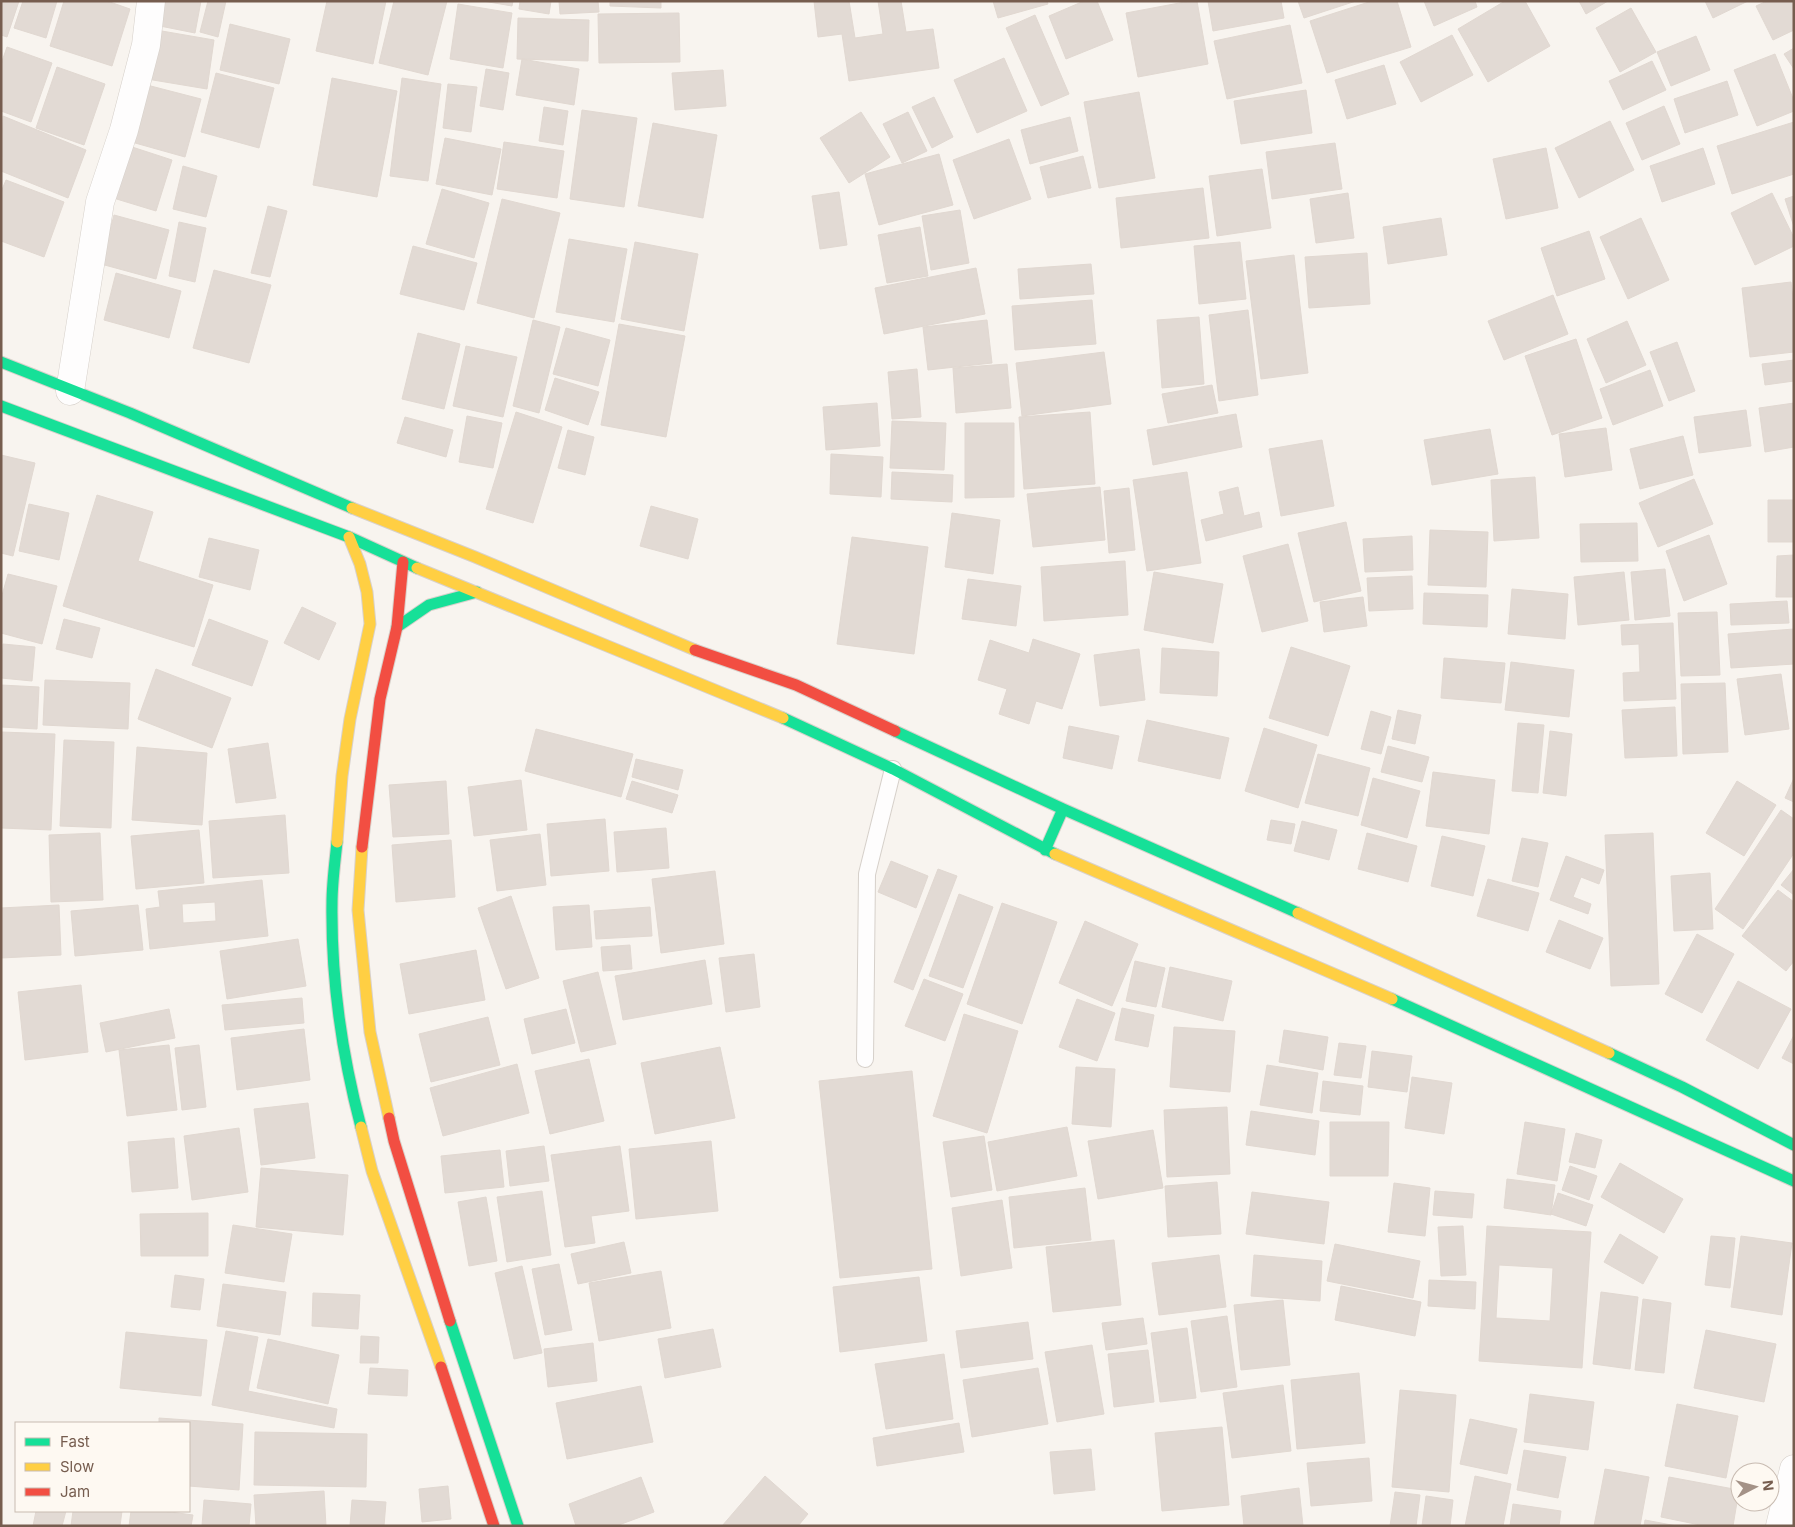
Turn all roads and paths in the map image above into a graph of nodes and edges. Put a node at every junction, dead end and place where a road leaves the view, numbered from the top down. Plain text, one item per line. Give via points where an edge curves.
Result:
1 (151, 1) edge
2 (1, 362) edge
3 (70, 391) junction
4 (1, 406) edge
5 (349, 537) junction
6 (403, 562) junction
7 (477, 592) junction
8 (397, 627) junction
9 (893, 769) junction
10 (1063, 810) junction
11 (1045, 850) junction
12 (865, 1059) dead end
13 (1794, 1145) edge
14 (1794, 1182) edge
15 (1794, 1469) edge
16 (494, 1526) edge
17 (518, 1526) edge
18 (1780, 1526) edge

1 - 3 street via 146,45 124,130 100,202
2 - 3 main road
3 - 10 main road via 130,413 715,658 796,685
4 - 5 main road
5 - 6 main road
5 - 16 main road via 367,592 370,624 342,776 332,902 334,965 342,1026 356,1113 372,1171
6 - 7 main road
6 - 8 main road
7 - 8 main road via 429,605
7 - 9 main road via 794,722
8 - 17 main road via 380,698 363,830 358,910 370,1032 394,1141 466,1376
9 - 11 main road
9 - 12 lane via 867,874
10 - 11 main road
10 - 13 main road via 1472,990 1656,1075
11 - 14 main road via 1444,1021
15 - 18 street

